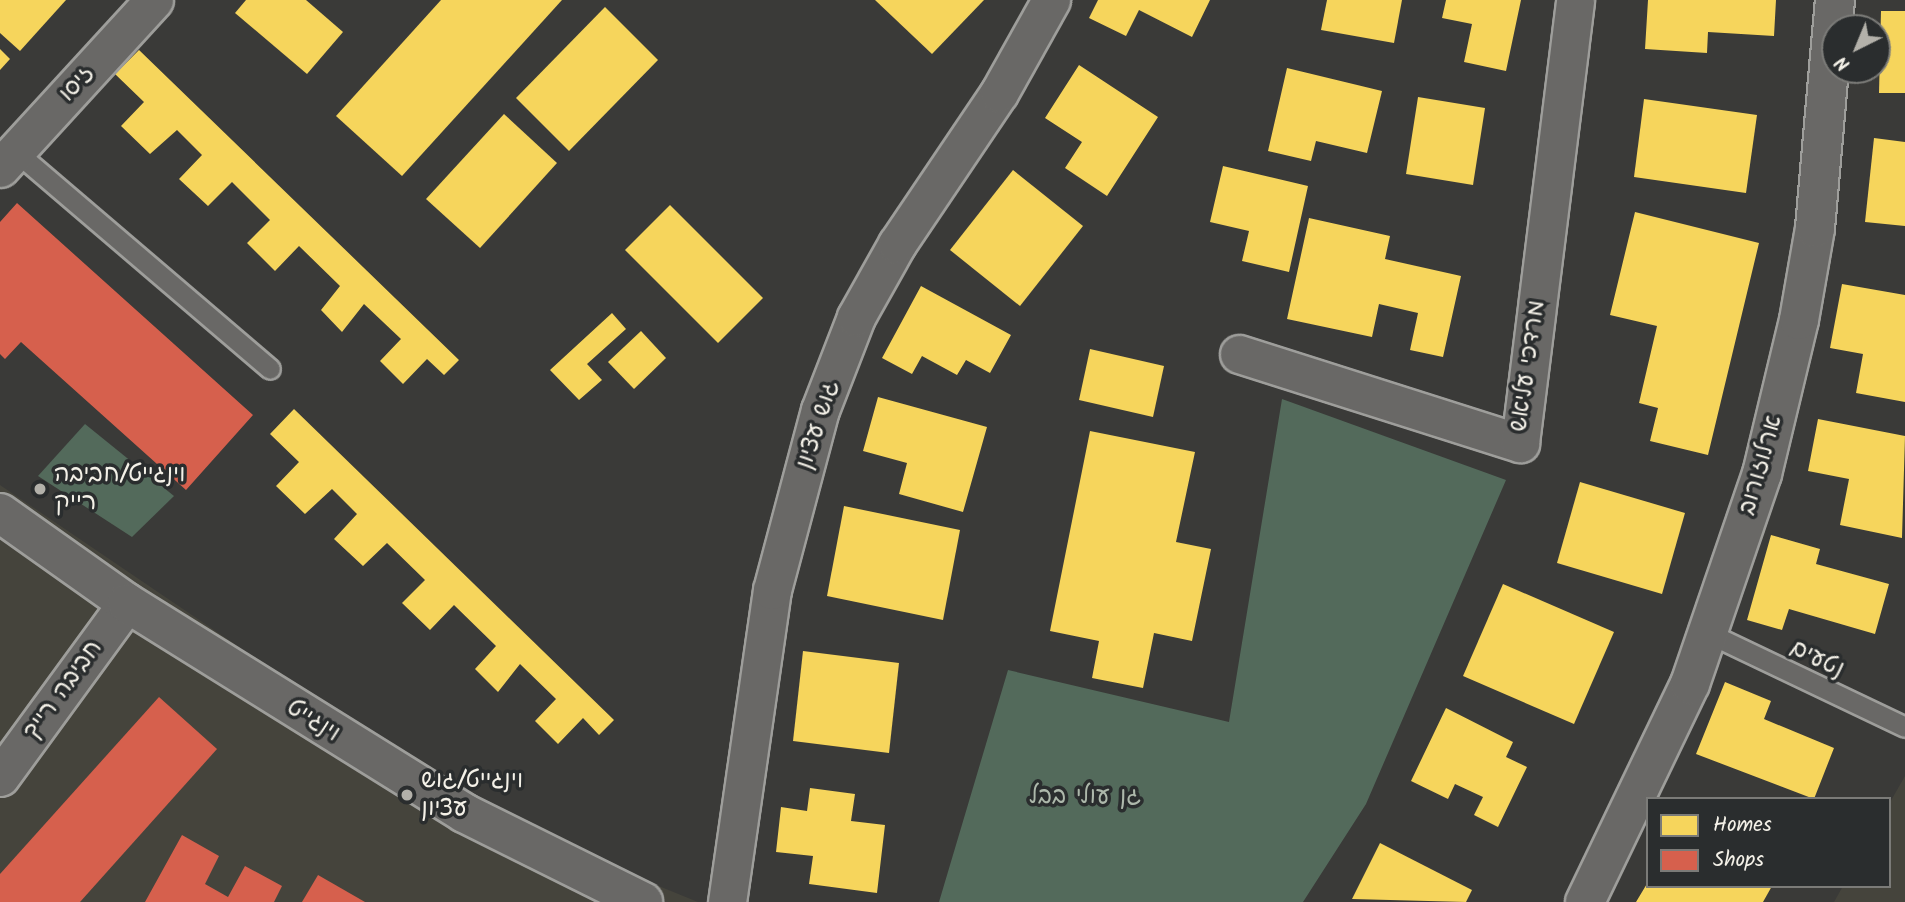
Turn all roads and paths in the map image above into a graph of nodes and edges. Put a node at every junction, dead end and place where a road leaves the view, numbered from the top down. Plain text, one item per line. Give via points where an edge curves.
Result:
1 (154, 0) edge
2 (1051, 0) edge
3 (1575, 0) edge
4 (1835, 0) edge
5 (8, 159) edge
6 (1239, 354) dead end
7 (270, 369) dead end
8 (0, 513) edge
9 (127, 603) junction
10 (1708, 633) junction
11 (1905, 726) edge
12 (0, 777) edge
13 (643, 902) edge
14 (727, 902) edge
15 (1585, 902) edge

1 - 5 street, זיסו
2 - 14 street, גוש עציון via 999,93 897,244 862,307 820,410 772,590
3 - 6 street, מרדכי עליאש via 1520,443
4 - 10 street, ארלוזורוב via 1815,228 1799,320 1762,474
5 - 7 lane
8 - 9 street, וינגייט
9 - 12 street, חביבה רייך
9 - 13 street, וינגייט via 464,813
10 - 11 lane, נטעים
10 - 15 street, ארלוזורוב via 1690,684

